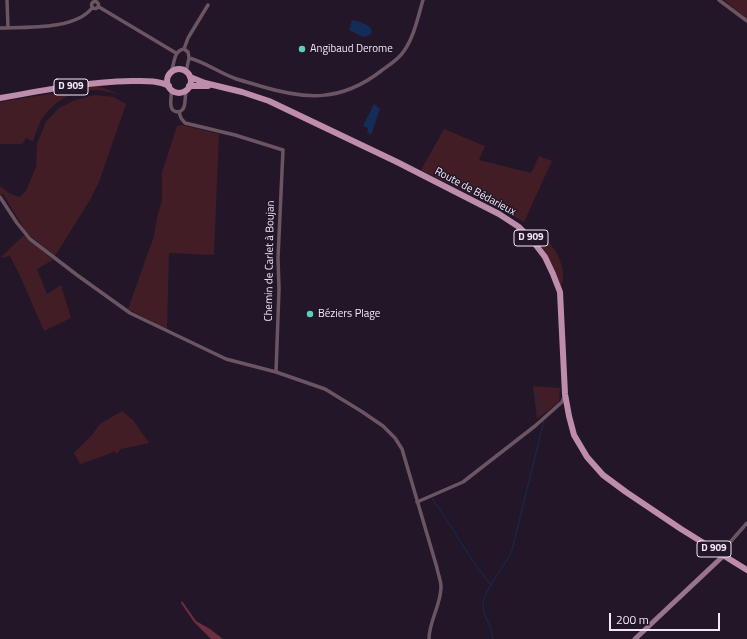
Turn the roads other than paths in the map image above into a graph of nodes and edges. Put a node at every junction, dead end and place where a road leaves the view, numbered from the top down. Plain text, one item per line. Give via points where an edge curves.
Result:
1 (7, 0) edge
2 (423, 0) edge
3 (719, 0) edge
4 (91, 1) edge
5 (208, 5) dead end
6 (98, 7) junction
7 (92, 8) junction
8 (747, 22) edge
9 (0, 28) edge
10 (8, 28) junction
11 (184, 49) junction
12 (176, 53) junction
13 (189, 58) junction
14 (170, 74) junction
15 (188, 74) junction
16 (143, 81) junction
17 (218, 86) junction
18 (170, 88) junction
19 (188, 88) junction
20 (0, 98) edge
21 (179, 112) junction
22 (0, 197) edge
23 (276, 372) junction
24 (565, 394) junction
25 (417, 502) junction
26 (747, 523) edge
27 (722, 556) junction
28 (747, 570) edge
29 (747, 574) edge
30 (429, 639) edge
31 (635, 639) edge

1 - 10 street
2 - 13 street via 410,39 400,56 375,76 338,93 325,96 285,93 234,78
3 - 8 street
4 - 6 street via 98,2
4 - 7 street
5 - 11 street
6 - 7 street
6 - 12 street
7 - 10 street via 88,13 67,23
9 - 10 street
11 - 12 street
11 - 13 street via 188,52
12 - 14 street
13 - 15 street
14 - 15 main road via 180,69
14 - 16 main road, D 909 via 163,79
14 - 18 main road
15 - 17 main road, Route de Bédarieux / D 909
15 - 19 main road
16 - 18 main road, D 909 via 158,82
16 - 20 main road, D 909 via 105,82
17 - 19 main road, Route de Bédarieux / D 909
17 - 24 main road, Route de Bédarieux / D 909 via 276,104 499,214 519,227 545,257 560,292
18 - 19 main road via 180,92
18 - 21 street via 171,108
19 - 21 street via 184,107
21 - 23 street, Chemin de Carlet à Boujan via 185,123 283,150
22 - 23 street via 30,239 130,313 226,359
23 - 25 street via 325,389 383,426 402,448
24 - 25 street via 562,402 539,422 463,482
24 - 27 main road, Route de Bédarieux / D 909 via 574,436 587,457 604,475
25 - 30 street via 441,586
26 - 27 street via 725,548
27 - 28 main road, Route de Bédarieux / D 909
27 - 29 main road, Route de Bédarieux / D 909
27 - 31 street

